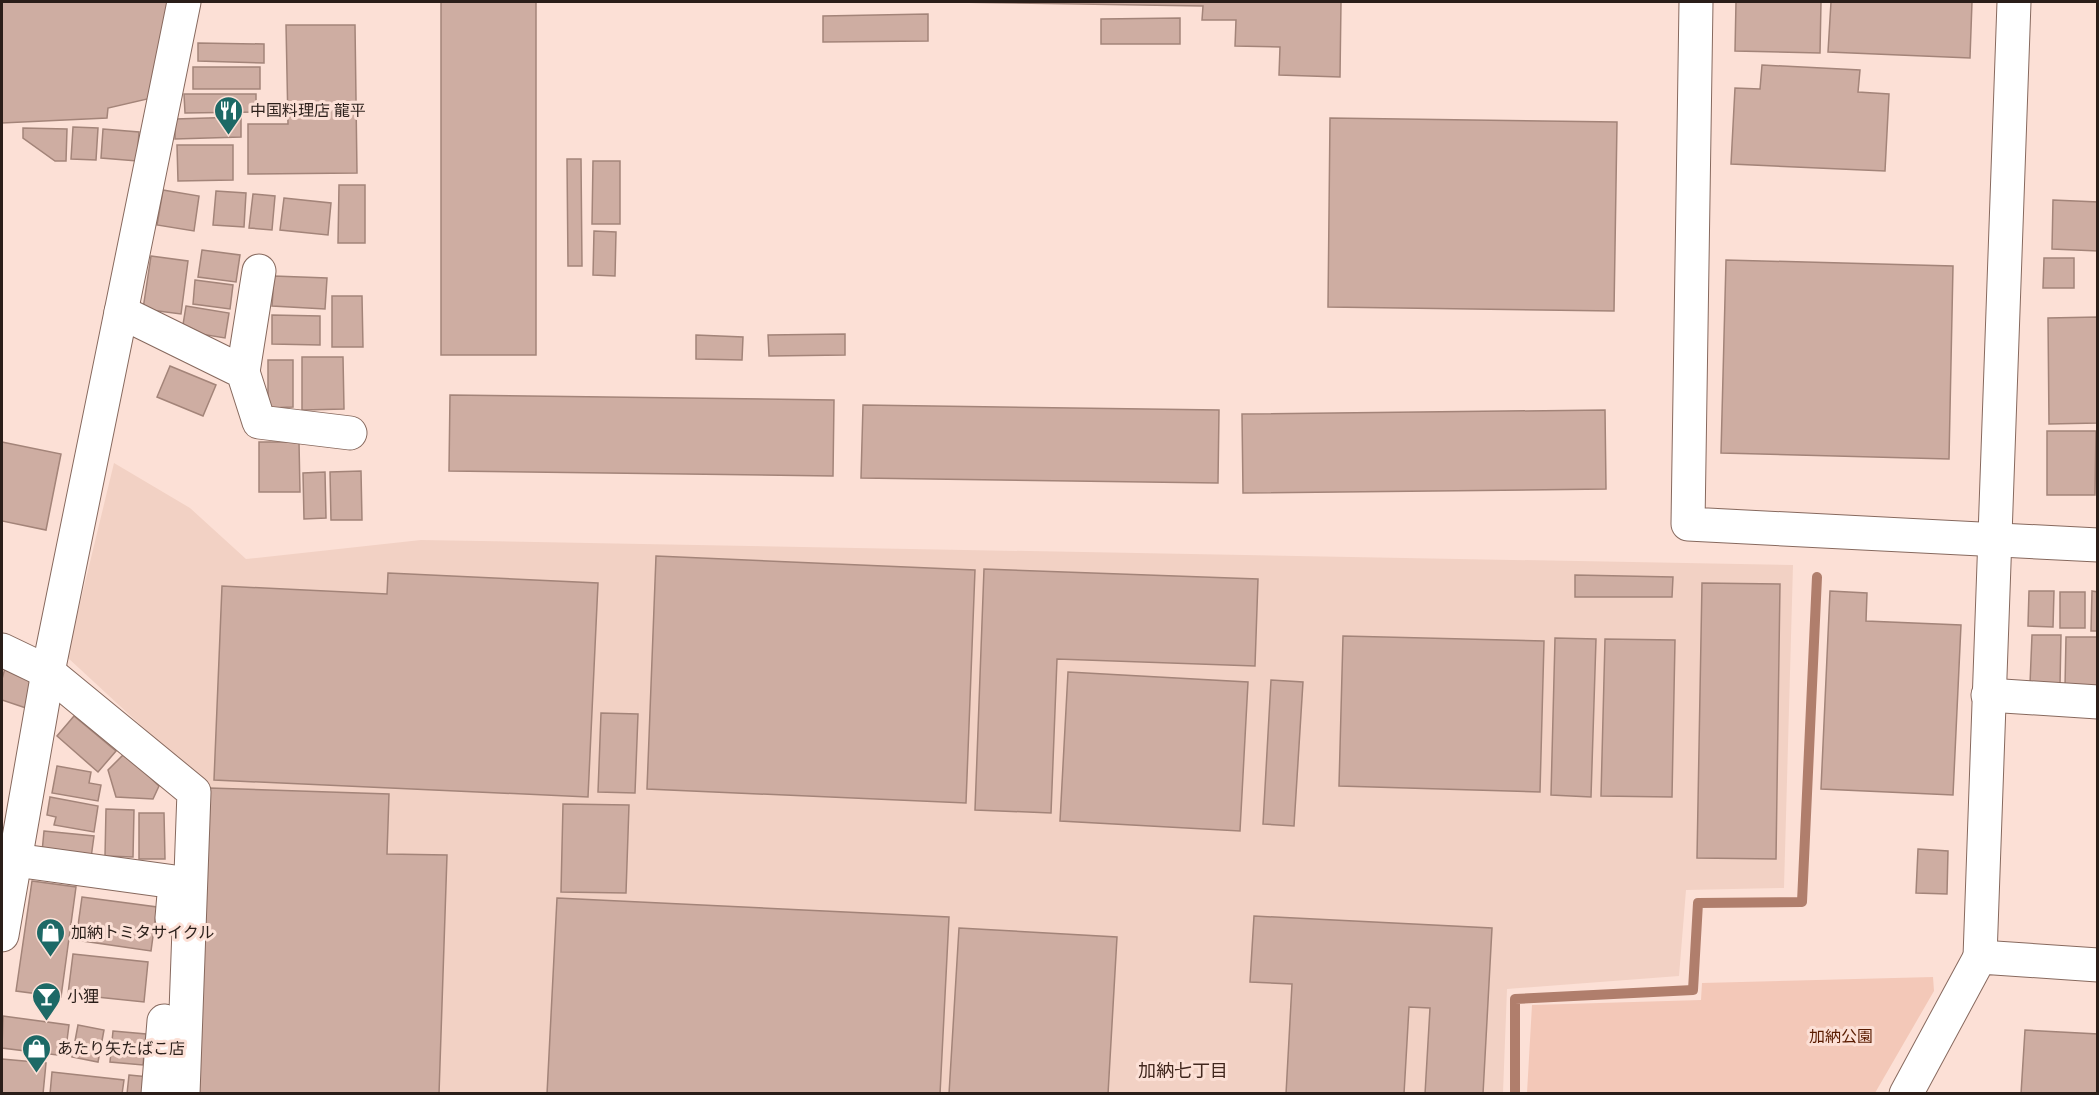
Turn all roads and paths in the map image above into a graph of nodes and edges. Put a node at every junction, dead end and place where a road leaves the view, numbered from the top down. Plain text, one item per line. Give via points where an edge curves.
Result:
1 (184, 2) edge
2 (1696, 2) edge
3 (2014, 2) edge
4 (259, 271) dead end
5 (121, 312) junction
6 (243, 372) junction
7 (350, 433) dead end
8 (1993, 539) junction
9 (2097, 545) edge
10 (2, 651) edge
11 (48, 672) junction
12 (1988, 696) junction
13 (2097, 702) edge
14 (15, 860) junction
15 (2, 935) edge
16 (1980, 957) junction
17 (2097, 965) edge
18 (158, 1094) edge
19 (183, 1094) edge
20 (1906, 1094) edge

1 - 5 street
2 - 8 street via 1688,524
3 - 8 street
4 - 6 street
5 - 6 street
5 - 11 street
6 - 7 street via 259,422
8 - 9 street
8 - 12 street
10 - 11 street
11 - 14 street
11 - 19 street via 195,792
12 - 13 street
12 - 16 street
14 - 15 street
14 - 18 street via 175,882
16 - 17 street
16 - 20 street

